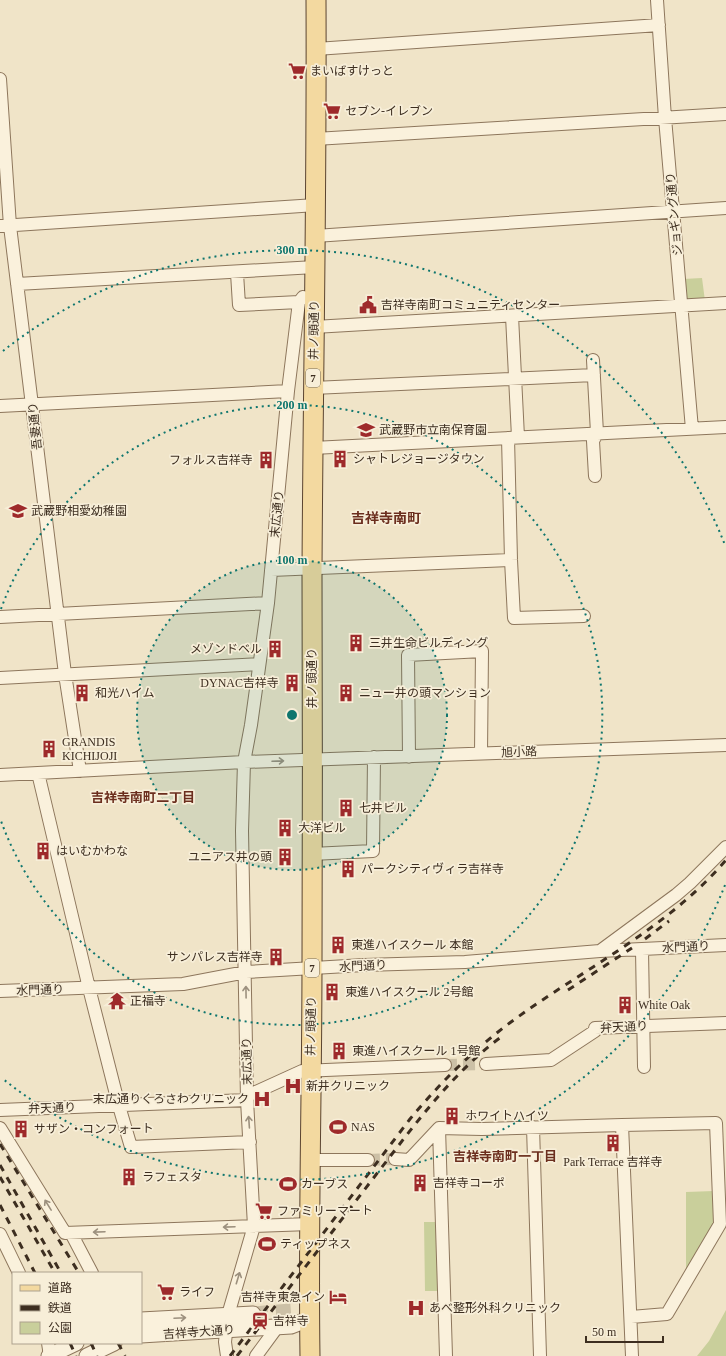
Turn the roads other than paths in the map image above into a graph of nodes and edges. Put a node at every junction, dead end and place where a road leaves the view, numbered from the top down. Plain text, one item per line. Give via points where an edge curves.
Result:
1 (316, 0) edge
2 (657, 0) edge
3 (659, 25) junction
4 (316, 49) junction
5 (0, 79) edge
6 (726, 114) edge
7 (666, 118) junction
8 (315, 139) junction
9 (316, 205) junction
10 (726, 208) edge
11 (673, 212) junction
12 (5, 226) edge
13 (315, 236) junction
14 (315, 267) junction
15 (237, 273) junction
16 (17, 284) junction
17 (315, 291) junction
18 (299, 302) junction
19 (726, 303) edge
20 (681, 306) junction
21 (512, 316) junction
22 (314, 327) junction
23 (593, 360) dead end
24 (594, 375) junction
25 (515, 379) junction
26 (313, 388) junction
27 (288, 391) junction
28 (32, 405) junction
29 (0, 406) edge
30 (726, 427) edge
31 (692, 429) junction
32 (597, 433) junction
33 (513, 438) junction
34 (313, 448) junction
35 (595, 476) dead end
36 (511, 560) junction
37 (312, 568) junction
38 (271, 570) junction
39 (268, 603) junction
40 (58, 614) junction
41 (584, 616) dead end
42 (0, 617) edge
43 (259, 664) junction
44 (65, 674) junction
45 (0, 678) edge
46 (726, 745) edge
47 (481, 753) junction
48 (374, 757) junction
49 (409, 757) junction
50 (312, 759) junction
51 (244, 762) junction
52 (80, 771) junction
53 (38, 773) junction
54 (0, 775) edge
55 (726, 846) edge
56 (312, 854) junction
57 (726, 945) edge
58 (642, 950) junction
59 (600, 951) junction
60 (312, 968) junction
61 (246, 972) junction
62 (90, 988) junction
63 (0, 991) edge
64 (726, 1023) edge
65 (643, 1026) junction
66 (486, 1064) tunnel mouth
67 (445, 1065) tunnel mouth
68 (644, 1067) dead end
69 (310, 1071) junction
70 (247, 1098) junction
71 (119, 1106) junction
72 (0, 1110) edge
73 (622, 1125) junction
74 (534, 1127) junction
75 (0, 1128) edge
76 (439, 1128) junction
77 (250, 1142) junction
78 (395, 1159) tunnel mouth
79 (310, 1160) junction
80 (368, 1160) tunnel mouth
81 (310, 1224) junction
82 (254, 1226) junction
83 (71, 1233) junction
84 (0, 1234) edge
85 (19, 1272) edge
86 (91, 1272) edge
87 (292, 1311) tunnel mouth
88 (253, 1314) tunnel mouth
89 (228, 1315) junction
90 (631, 1317) junction
91 (309, 1319) junction
92 (142, 1320) edge
93 (278, 1326) junction
94 (226, 1330) junction
95 (142, 1336) edge
96 (48, 1344) edge
97 (74, 1344) edge
98 (112, 1344) edge
99 (50, 1356) edge
100 (86, 1356) edge
101 (227, 1356) edge
102 (256, 1356) edge
103 (310, 1356) edge
104 (446, 1356) edge
105 (540, 1356) edge
106 (632, 1356) edge

1 - 4 main road, 井ノ頭通り / 7
2 - 3 street, ジョギング通り
3 - 4 street
3 - 7 street, ジョギング通り
4 - 8 main road, 井ノ頭通り / 7
5 - 12 street, 吾妻通り
6 - 7 street
7 - 8 street
7 - 11 street, ジョギング通り
8 - 9 main road, 井ノ頭通り / 7
9 - 12 street
9 - 13 main road, 井ノ頭通り / 7
10 - 11 street
11 - 13 street
11 - 20 street, ジョギング通り
12 - 16 street, 吾妻通り
13 - 14 main road, 井ノ頭通り / 7
14 - 15 street
14 - 17 main road, 井ノ頭通り / 7
15 - 16 street
15 - 18 street via 239,305
16 - 28 street, 吾妻通り
17 - 18 street via 304,296
17 - 22 main road, 井ノ頭通り / 7
18 - 27 street, 末広通り
19 - 20 street
20 - 21 street
20 - 31 street, ジョギング通り
21 - 22 street
21 - 25 street
22 - 26 main road, 井ノ頭通り / 7
23 - 24 street
24 - 25 street
24 - 32 street
25 - 26 street
25 - 33 street
26 - 34 main road, 井ノ頭通り / 7
27 - 28 street
27 - 38 street, 末広通り
28 - 29 street
28 - 40 street, 吾妻通り
30 - 31 street
31 - 32 street
32 - 33 street
32 - 35 street via 593,440
33 - 34 street
33 - 36 street
34 - 37 main road, 井ノ頭通り / 7
36 - 37 street
36 - 41 street via 514,618
37 - 38 street
37 - 50 main road, 井ノ頭通り / 7
38 - 39 street, 末広通り
39 - 40 street
39 - 43 street, 末広通り
40 - 42 street
40 - 44 street, 吾妻通り
43 - 44 street
43 - 51 street, 末広通り
44 - 45 street
44 - 52 street, 吾妻通り
46 - 47 street, 旭小路
47 - 49 street, 旭小路
47 - 49 street via 482,651 408,655
48 - 49 street, 旭小路
48 - 50 street, 旭小路
48 - 56 street via 373,851
51 -> 50 street, 旭小路
50 - 56 main road, 井ノ頭通り / 7
51 - 52 street, 旭小路
51 - 61 street, 末広通り via 242,831
52 - 53 street, 旭小路
53 - 54 street, 旭小路
53 - 62 street
55 - 59 street via 676,895
56 - 60 main road, 井ノ頭通り / 7
57 - 58 street, 水門通り
58 - 59 street, 水門通り
58 - 65 street
59 - 60 street, 水門通り via 465,962
60 - 61 street, 水門通り
60 - 69 main road, 井ノ頭通り / 7
61 - 62 street, 水門通り via 183,984
70 -> 61 street, 末広通り
62 - 63 street, 水門通り
62 - 71 street
64 - 65 street, 弁天通り
65 - 66 street, 弁天通り via 594,1028 595,1031 551,1060
65 - 68 street
67 - 69 street, 弁天通り
69 - 70 street, 弁天通り via 302,1071
69 - 79 main road, 井ノ頭通り / 7
70 - 71 street, 弁天通り
77 -> 70 street, 末広通り
71 - 72 street, 弁天通り
71 - 77 street via 131,1147
73 - 74 street
73 - 90 street
73 - 90 street via 716,1123 720,1224 667,1314
74 - 76 street
74 - 105 street
83 -> 75 street via 66,1233
76 - 78 street via 409,1160
76 - 104 street
77 - 82 street, 末広通り
79 - 80 street
79 - 81 main road, 井ノ頭通り / 7
81 - 82 street
81 - 91 main road, 井ノ頭通り / 7
82 -> 83 street
89 -> 82 street, 末広通り
83 - 86 street
84 - 85 street
87 - 91 street
88 - 89 street, 吉祥寺大通り
92 -> 89 street, 吉祥寺大通り
89 - 94 street, 末広通り
90 - 106 street
91 - 93 street, 吉祥寺大通り via 291,1326
91 - 103 main road, 井ノ頭通り / 7
93 - 94 street, 吉祥寺大通り
93 - 102 street
94 - 95 street, 吉祥寺大通り
94 - 101 street, 末広通り
96 - 99 street
97 - 99 street
98 - 100 street

